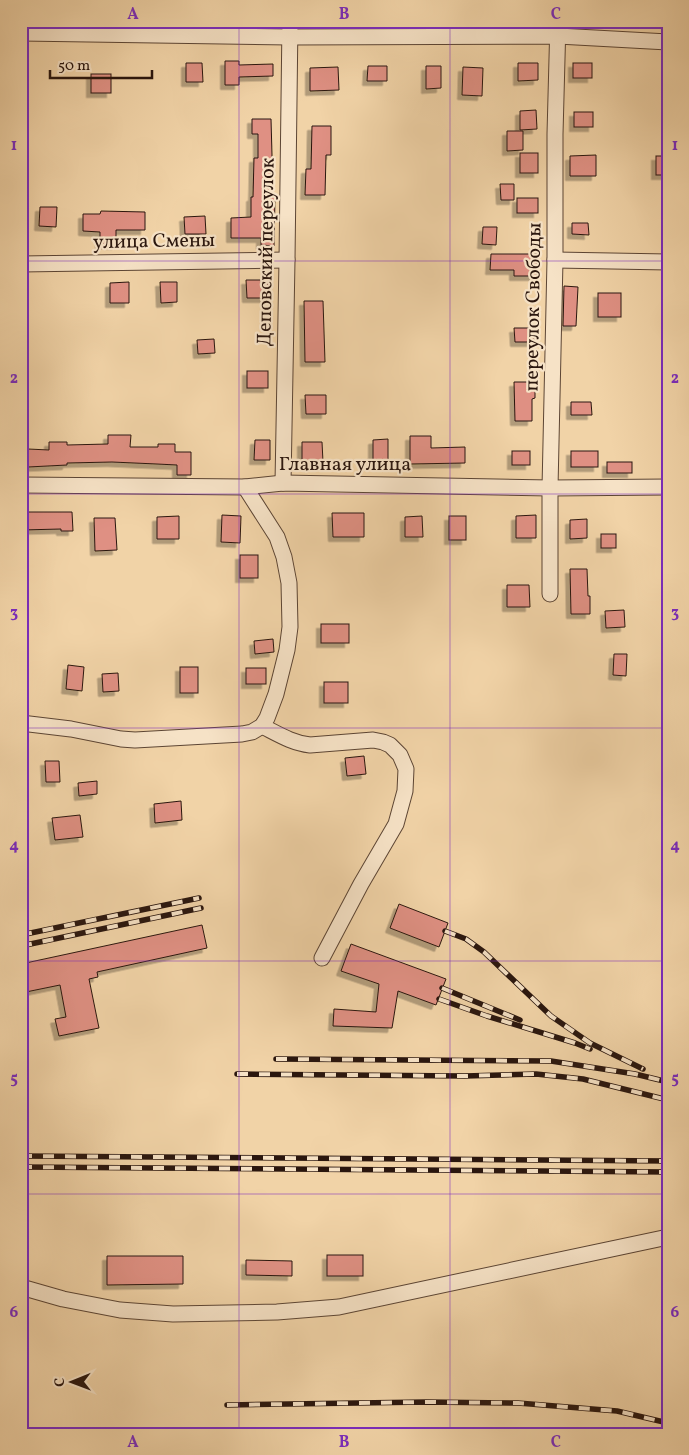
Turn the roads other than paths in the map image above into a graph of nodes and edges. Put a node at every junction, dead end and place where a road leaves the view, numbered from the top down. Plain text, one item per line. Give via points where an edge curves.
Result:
1 (290, 21) edge
2 (558, 29) edge
3 (21, 33) edge
4 (290, 37) junction
5 (668, 42) edge
6 (287, 260) junction
7 (555, 260) junction
8 (668, 262) edge
9 (21, 264) edge
10 (282, 483) junction
11 (21, 485) edge
12 (245, 487) junction
13 (668, 487) edge
14 (550, 488) junction
15 (550, 594) dead end
16 (21, 723) edge
17 (262, 726) junction
18 (322, 958) dead end
19 (668, 1237) edge
20 (21, 1287) edge

1 - 4 street, Деповский переулок
2 - 4 street
2 - 5 street
2 - 7 street, переулок Свободы
3 - 4 street
4 - 6 street, Деповский переулок
6 - 9 street, улица Смены
6 - 10 street, Деповский переулок
7 - 8 street
7 - 14 street, переулок Свободы
10 - 12 street, Главная улица
10 - 14 street, Главная улица
11 - 12 street, Главная улица
12 - 17 street via 277,537 289,583 287,650 271,709
13 - 14 street, Главная улица
14 - 15 street, переулок Свободы
16 - 17 street via 135,740 227,736 252,732
17 - 18 street via 300,744 383,742 400,755 406,769 405,791 396,824
19 - 20 street via 339,1307 277,1312 173,1314 120,1310

